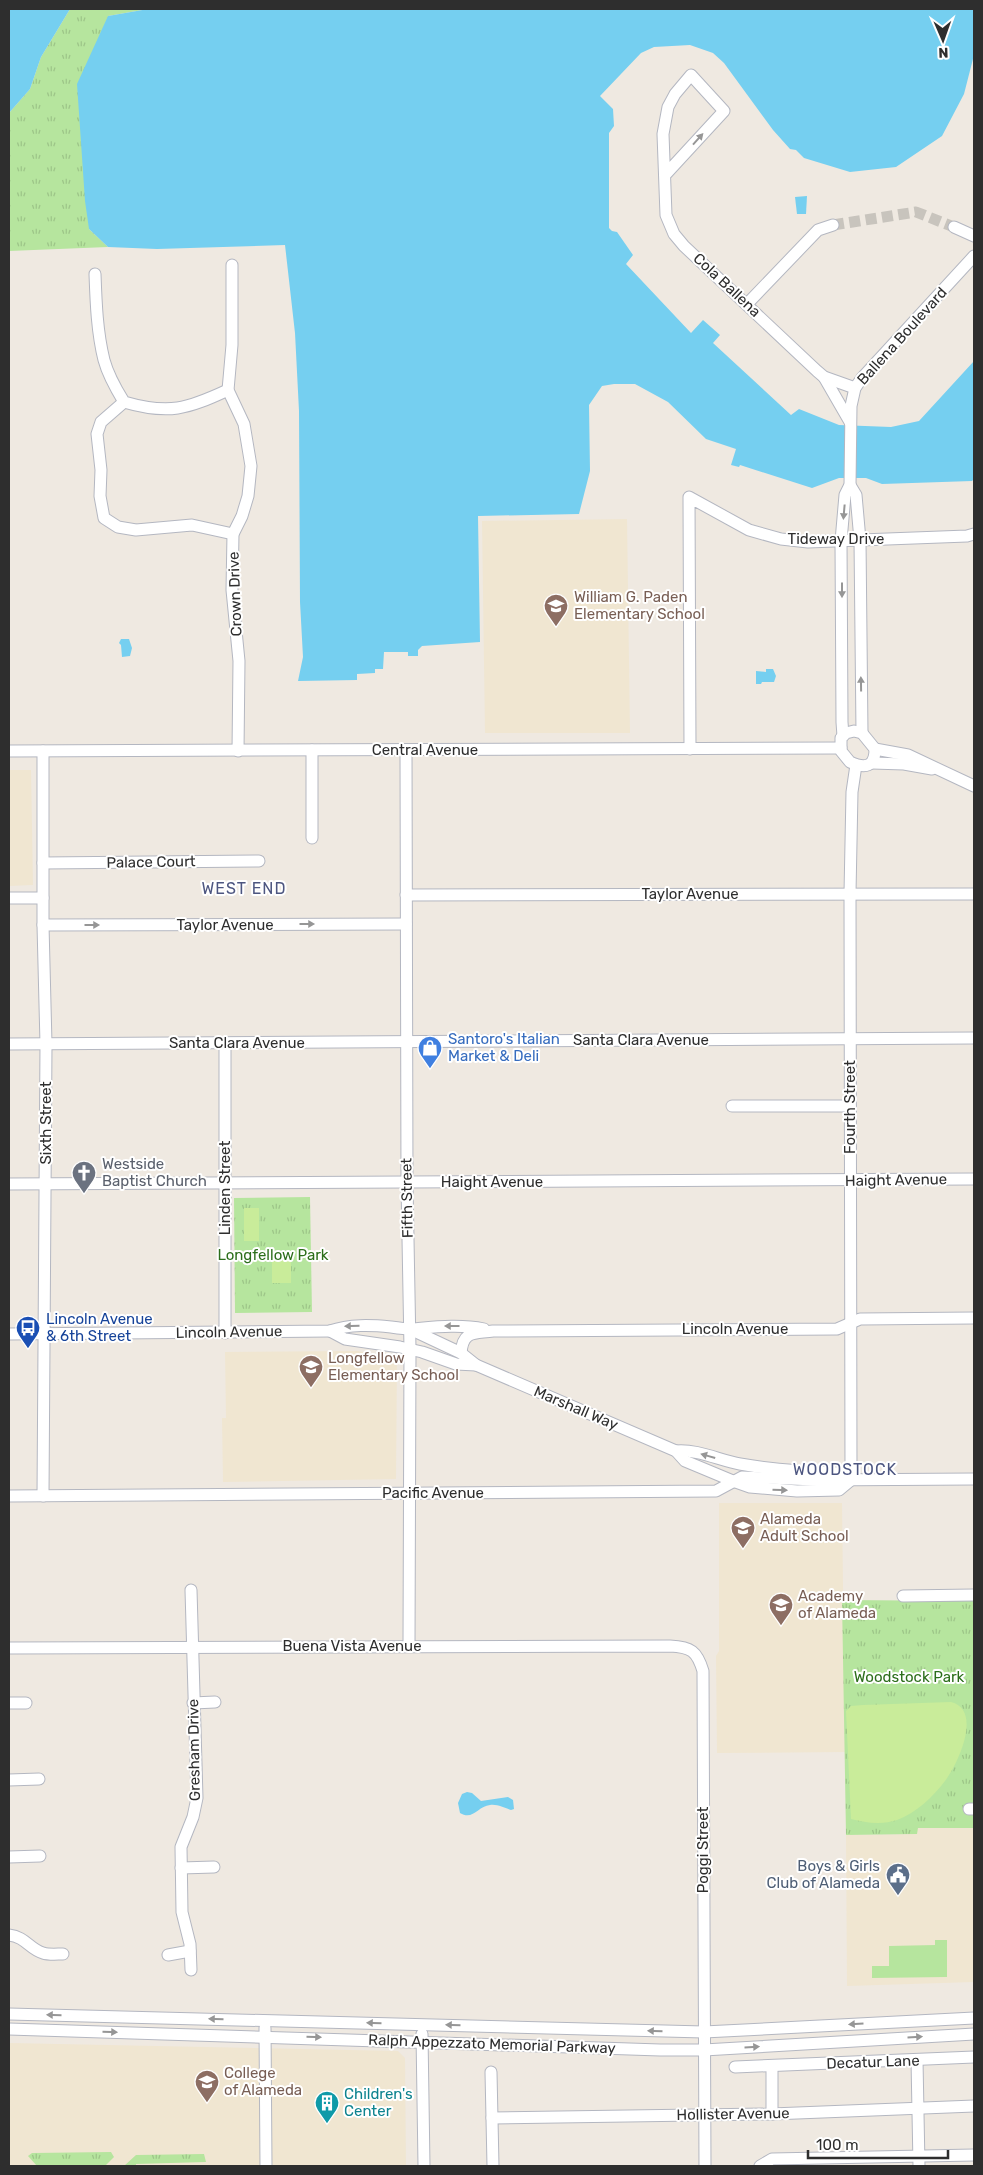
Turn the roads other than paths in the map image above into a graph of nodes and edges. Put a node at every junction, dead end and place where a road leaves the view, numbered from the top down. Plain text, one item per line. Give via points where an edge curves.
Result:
1 (665, 175) junction
2 (833, 225) tunnel mouth
3 (954, 227) tunnel mouth
4 (974, 236) edge
5 (974, 256) edge
6 (232, 265) dead end
7 (95, 274) dead end
8 (747, 304) junction
9 (824, 377) junction
10 (856, 388) junction
11 (228, 390) junction
12 (124, 402) junction
13 (850, 424) junction
14 (850, 485) junction
15 (233, 534) junction
16 (974, 534) edge
17 (860, 540) junction
18 (841, 541) junction
19 (862, 733) junction
20 (843, 736) junction
21 (841, 748) junction
22 (690, 749) junction
23 (875, 749) junction
24 (312, 750) junction
25 (406, 750) junction
26 (9, 751) edge
27 (43, 751) junction
28 (238, 751) junction
29 (872, 763) junction
30 (856, 765) junction
31 (941, 771) junction
32 (974, 786) edge
33 (312, 838) dead end
34 (259, 861) dead end
35 (43, 863) junction
36 (850, 893) junction
37 (974, 894) edge
38 (406, 895) junction
39 (9, 898) edge
40 (43, 898) junction
41 (406, 924) junction
42 (43, 925) junction
43 (974, 1038) edge
44 (849, 1039) junction
45 (407, 1042) junction
46 (225, 1043) junction
47 (9, 1044) edge
48 (46, 1044) junction
49 (732, 1106) dead end
50 (850, 1106) junction
51 (974, 1179) edge
52 (850, 1181) junction
53 (407, 1183) junction
54 (9, 1184) edge
55 (46, 1184) junction
56 (226, 1184) junction
57 (974, 1318) edge
58 (850, 1324) junction
59 (410, 1329) junction
60 (330, 1331) junction
61 (493, 1331) junction
62 (226, 1333) junction
63 (9, 1334) edge
64 (44, 1334) junction
65 (358, 1340) junction
66 (410, 1349) junction
67 (461, 1353) junction
68 (476, 1365) junction
69 (676, 1451) junction
70 (851, 1480) junction
71 (974, 1480) edge
72 (732, 1482) junction
73 (409, 1493) junction
74 (9, 1496) edge
75 (43, 1496) junction
76 (191, 1590) dead end
77 (974, 1595) edge
78 (903, 1596) dead end
79 (410, 1646) junction
80 (192, 1647) junction
81 (9, 1648) edge
82 (694, 1652) joint
83 (214, 1702) dead end
84 (9, 1703) edge
85 (26, 1703) dead end
86 (193, 1703) junction
87 (39, 1779) dead end
88 (9, 1780) edge
89 (40, 1856) dead end
90 (9, 1857) edge
91 (214, 1867) dead end
92 (182, 1868) junction
93 (9, 1935) edge
94 (190, 1951) junction
95 (64, 1954) dead end
96 (168, 1955) dead end
97 (191, 1970) dead end
98 (9, 2014) edge
99 (974, 2018) edge
100 (265, 2020) junction
101 (422, 2024) junction
102 (9, 2029) edge
103 (704, 2032) junction
104 (974, 2034) edge
105 (265, 2036) junction
106 (422, 2041) junction
107 (704, 2050) junction
108 (974, 2057) edge
109 (917, 2060) junction
110 (772, 2066) junction
111 (735, 2067) dead end
112 (491, 2072) dead end
113 (974, 2106) edge
114 (917, 2109) junction
115 (704, 2114) junction
116 (772, 2114) junction
117 (492, 2118) junction
118 (974, 2155) edge
119 (918, 2161) edge
120 (266, 2166) edge
121 (424, 2166) edge
122 (493, 2166) edge
123 (705, 2166) edge
124 (760, 2166) edge

1 -> 1 street, Cola Ballena via 724,111 691,75 668,107 663,134
1 - 8 street, Cola Ballena via 666,215 674,234
2 - 8 street via 818,230
3 - 4 street
5 - 10 street, Ballena Boulevard
6 - 11 street via 232,345
7 - 12 street via 104,360
8 - 9 street, Cola Ballena
9 - 10 street, Cola Ballena
9 - 13 street, Cola Ballena
10 - 13 street, Ballena Boulevard
11 - 12 street via 196,404 167,410
11 - 15 street, Crown Drive via 244,424 251,466 248,496
12 - 15 street via 101,422 97,434 104,518 118,527 136,530 192,524
13 - 14 street, Ballena Boulevard
14 - 17 street, Ballena Boulevard via 856,495
14 -> 18 street, Ballena Boulevard via 845,495
15 - 28 street, Crown Drive
16 - 17 street, Tideway Drive
17 - 18 street, Tideway Drive
19 -> 17 street, Ballena Boulevard
18 -> 20 street, Ballena Boulevard
18 - 22 street, Tideway Drive via 781,539 749,530 689,497
19 - 20 street via 854,731
19 - 23 street
20 - 21 street
21 - 22 street, Central Avenue
21 - 30 street via 845,758
22 - 25 street, Central Avenue
23 - 29 street
23 - 31 street via 908,754
24 - 25 street, Central Avenue
24 - 28 street, Central Avenue
24 - 33 street
25 - 38 street, Fifth Street
26 - 27 street, Central Avenue
27 - 28 street, Central Avenue
27 - 35 street, Sixth Street
29 - 30 street
29 - 31 street via 904,764
30 - 36 street, Fourth Street via 852,792
31 - 32 street
34 - 35 street, Palace Court
35 - 40 street, Sixth Street
36 - 37 street, Taylor Avenue
36 - 38 street, Taylor Avenue
36 - 44 street, Fourth Street
38 - 41 street, Fifth Street
39 - 40 street
40 - 42 street, Sixth Street
42 -> 41 street, Taylor Avenue
41 - 45 street, Fifth Street
42 - 48 street, Sixth Street
43 - 44 street, Santa Clara Avenue
44 - 45 street, Santa Clara Avenue
44 - 50 street, Fourth Street
45 - 46 street, Santa Clara Avenue
45 - 53 street, Fifth Street
46 - 48 street, Santa Clara Avenue
46 - 56 street, Linden Street
47 - 48 street, Santa Clara Avenue
48 - 55 street, Sixth Street
49 - 50 street
50 - 52 street, Fourth Street
51 - 52 street, Haight Avenue
52 - 53 street, Haight Avenue
52 - 58 street, Fourth Street
53 - 56 street, Haight Avenue
53 - 59 street, Fifth Street
54 - 55 street, Haight Avenue
55 - 56 street, Haight Avenue
55 - 64 street, Sixth Street
56 - 62 street, Linden Street
57 - 58 street, Lincoln Avenue via 860,1319
58 - 61 street, Lincoln Avenue via 837,1329
58 - 70 street, Fourth Street
59 -> 60 street, Lincoln Avenue via 344,1326
61 -> 59 street, Lincoln Avenue via 470,1326
59 - 65 street
59 - 66 street, Fifth Street
59 - 67 street, Marshall Way
60 - 62 street, Lincoln Avenue
60 - 65 street, Lincoln Avenue via 344,1339
61 - 67 street, Lincoln Avenue via 468,1335
62 - 64 street, Lincoln Avenue
63 - 64 street, Lincoln Avenue
64 - 75 street, Sixth Street
65 - 66 street, Lincoln Avenue
66 - 68 street, Marshall Way via 456,1364
66 - 73 street, Fifth Street
67 - 68 street, Marshall Way
68 - 69 street, Marshall Way
70 -> 69 street, Marshall Way via 842,1472 794,1471 740,1464 688,1450
69 - 72 street, Marshall Way via 685,1461
70 - 71 street
70 - 72 street, Pacific Avenue via 754,1476
72 - 73 street, Pacific Avenue via 716,1491
73 - 75 street, Pacific Avenue
73 - 79 street, Fifth Street
74 - 75 street, Pacific Avenue
76 - 80 street, Gresham Drive
77 - 78 street
79 - 80 street, Buena Vista Avenue
79 - 82 street, Buena Vista Avenue via 670,1646
80 - 81 street, Buena Vista Avenue
80 - 86 street, Gresham Drive
82 - 103 street, Poggi Street via 702,1671
83 - 86 street
84 - 85 street
86 - 92 street, Gresham Drive via 197,1798 181,1847
87 - 88 street
89 - 90 street
91 - 92 street
92 - 94 street, Gresham Drive via 182,1912
93 - 95 street via 26,1940 44,1954
94 - 96 street
94 - 97 street, Gresham Drive
100 -> 98 street, Ralph Appezzato Memorial Parkway
99 -> 103 street, Ralph Appezzato Memorial Parkway
101 -> 100 street, Ralph Appezzato Memorial Parkway
100 - 105 street
103 -> 101 street, Ralph Appezzato Memorial Parkway
101 - 106 street
102 -> 105 street, Ralph Appezzato Memorial Parkway
103 - 107 street, Poggi Street
107 -> 104 street, Ralph Appezzato Memorial Parkway
105 -> 106 street, Ralph Appezzato Memorial Parkway
105 - 120 street
106 - 107 street, Ralph Appezzato Memorial Parkway
106 - 121 street
107 - 115 street, Poggi Street
108 - 109 street, Decatur Lane
109 - 110 street, Decatur Lane
109 - 114 street
110 - 111 street, Decatur Lane
110 - 116 street
112 - 117 street
113 - 114 street, Hollister Avenue
114 - 116 street, Hollister Avenue
114 - 119 street
115 - 116 street, Hollister Avenue
115 - 117 street, Hollister Avenue
115 - 123 street, Poggi Street
117 - 122 street
118 - 119 street
119 - 124 street via 772,2159

